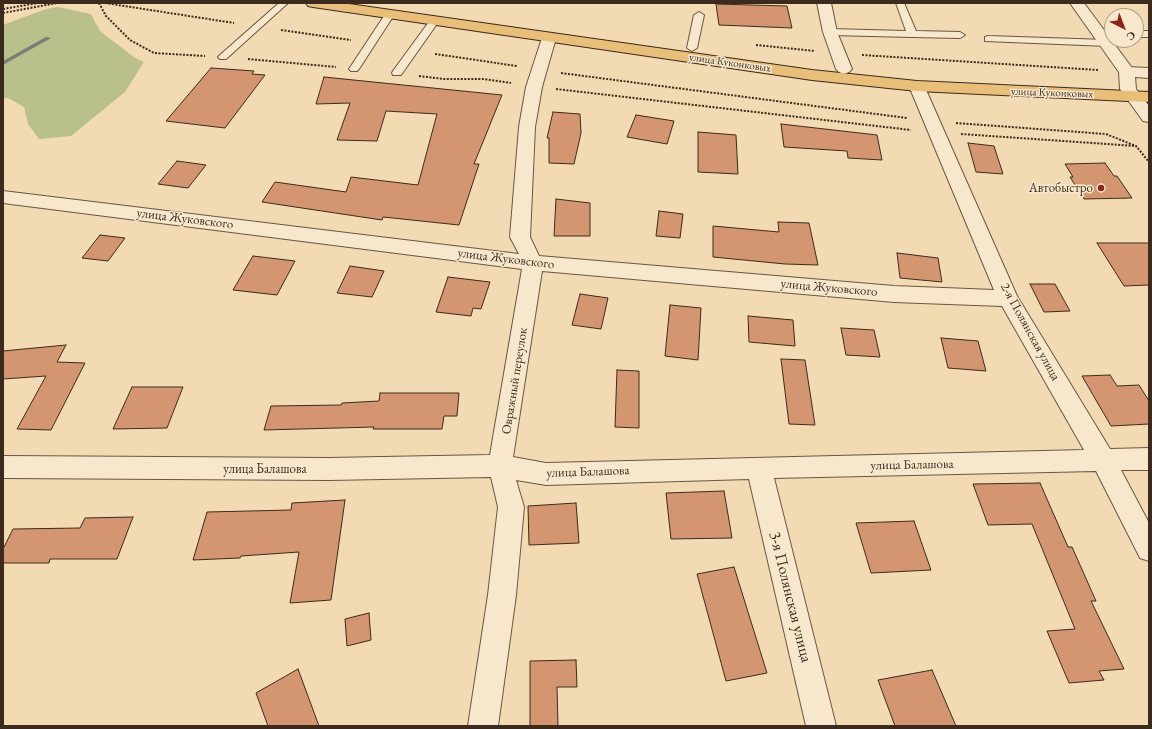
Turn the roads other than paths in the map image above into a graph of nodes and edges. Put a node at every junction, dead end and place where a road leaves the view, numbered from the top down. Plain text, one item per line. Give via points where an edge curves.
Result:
1 (284, 3) edge
2 (313, 3) edge
3 (370, 3) edge
4 (824, 3) edge
5 (900, 3) edge
6 (1076, 3) edge
7 (389, 14) junction
8 (699, 15) dead end
9 (434, 21) junction
10 (830, 32) junction
11 (912, 34) junction
12 (960, 35) dead end
13 (1104, 35) edge
14 (1104, 37) edge
15 (549, 38) junction
16 (988, 39) dead end
17 (692, 48) junction
18 (1113, 48) edge
19 (223, 57) road end
20 (354, 69) road end
21 (844, 69) junction
22 (1127, 72) junction
23 (1149, 73) edge
24 (397, 74) road end
25 (917, 86) junction
26 (1149, 89) edge
27 (1130, 92) junction
28 (1149, 96) edge
29 (1149, 116) edge
30 (5, 197) edge
31 (533, 263) junction
32 (1008, 298) junction
33 (1149, 459) edge
34 (1104, 460) junction
35 (500, 466) junction
36 (3, 467) edge
37 (758, 468) junction
38 (1149, 549) edge
39 (483, 726) edge
40 (822, 726) edge

1 - 19 lane
2 - 7 main road, улица Куконковых
3 - 17 main road, улица Куконковых
4 - 10 street
5 - 11 lane
6 - 13 street
7 - 9 main road, улица Куконковых
7 - 20 lane
8 - 17 lane
9 - 15 main road, улица Куконковых
9 - 24 lane
10 - 11 lane
10 - 21 street
11 - 12 lane
14 - 16 lane
15 - 25 main road, улица Куконковых via 812,75
15 - 31 street via 537,78 527,127 520,236
17 - 21 main road, улица Куконковых
18 - 22 street
21 - 27 main road, улица Куконковых
22 - 23 street
22 - 27 street
25 - 27 main road, улица Куконковых
25 - 32 street, 2-я Полянская улица
26 - 27 main road, улица Куконковых
27 - 28 main road, улица Куконковых
27 - 29 street
30 - 31 street, улица Жуковского
31 - 32 street, улица Жуковского via 894,294
31 - 35 street, Овражный переулок
32 - 34 street, 2-я Полянская улица
33 - 34 street, улица Балашова
34 - 37 street, улица Балашова
34 - 38 street, 2-я Полянская улица
35 - 36 street, улица Балашова via 329,469
35 - 37 street, улица Балашова via 546,474
35 - 39 street, Овражный переулок via 511,507 502,595
37 - 40 street, 3-я Полянская улица

